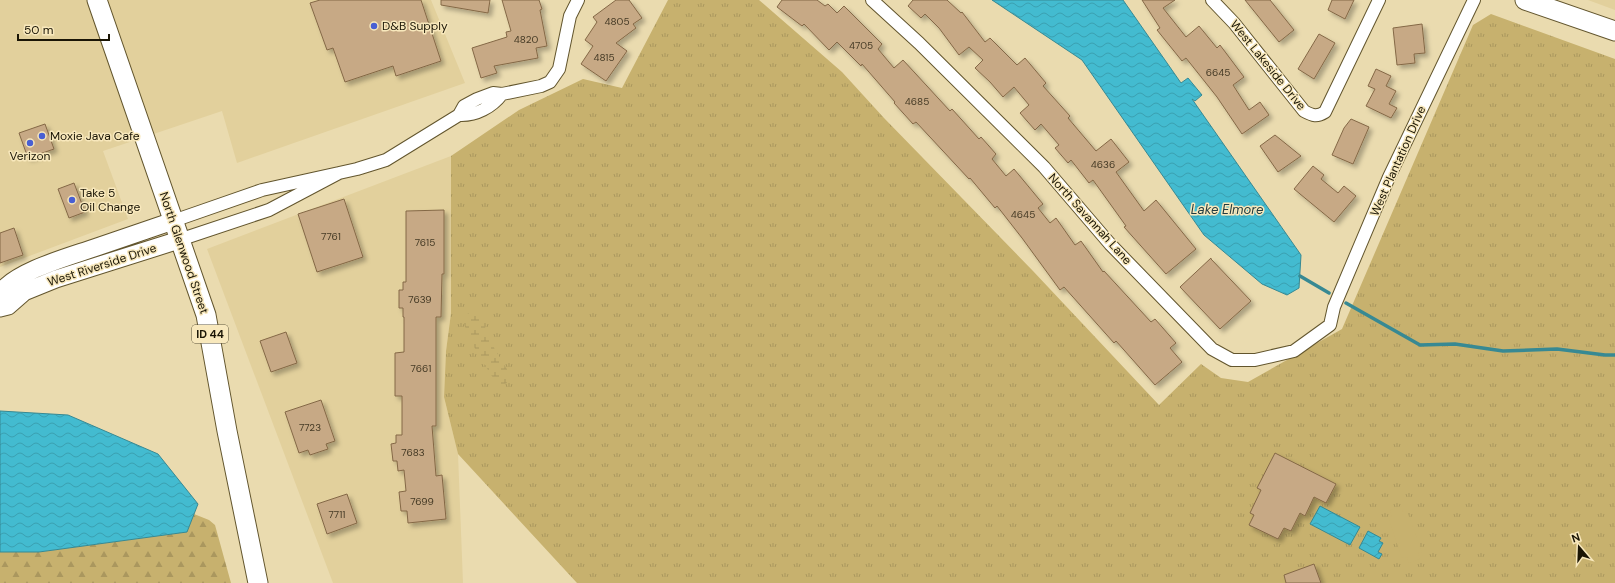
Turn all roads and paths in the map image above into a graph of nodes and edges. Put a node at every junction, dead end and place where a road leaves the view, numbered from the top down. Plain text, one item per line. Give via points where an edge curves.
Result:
1 (97, 0) edge
2 (578, 0) edge
3 (872, 0) edge
4 (1212, 0) edge
5 (1379, 0) edge
6 (1474, 0) edge
7 (1526, 0) edge
8 (1615, 31) edge
9 (340, 173) junction
10 (173, 221) junction
11 (180, 240) junction
12 (0, 293) edge
13 (0, 308) edge
14 (1330, 325) joint
15 (258, 583) edge

1 - 10 main road, North Glenwood Street / ID 44
2 - 9 street, West Riverside Drive via 570,16 559,69 550,82 502,94 493,93 477,99 464,106 459,115 386,160
3 - 14 street, North Savannah Lane via 1044,167 1110,244 1212,349 1232,360 1255,360 1294,351
4 - 5 street, West Lakeside Drive via 1234,23 1304,111 1314,116 1325,112
6 - 14 street, West Plantation Drive via 1389,177 1334,307
7 - 8 main road
9 - 10 street, West Riverside Drive via 262,190
9 - 11 street, West Riverside Drive via 269,210
10 - 11 main road, North Glenwood Street / ID 44
10 - 12 street, West Riverside Drive via 25,273 3,288
11 - 13 street, West Riverside Drive via 56,279 24,292 8,306
11 - 15 main road, North Glenwood Street / ID 44 via 206,315

